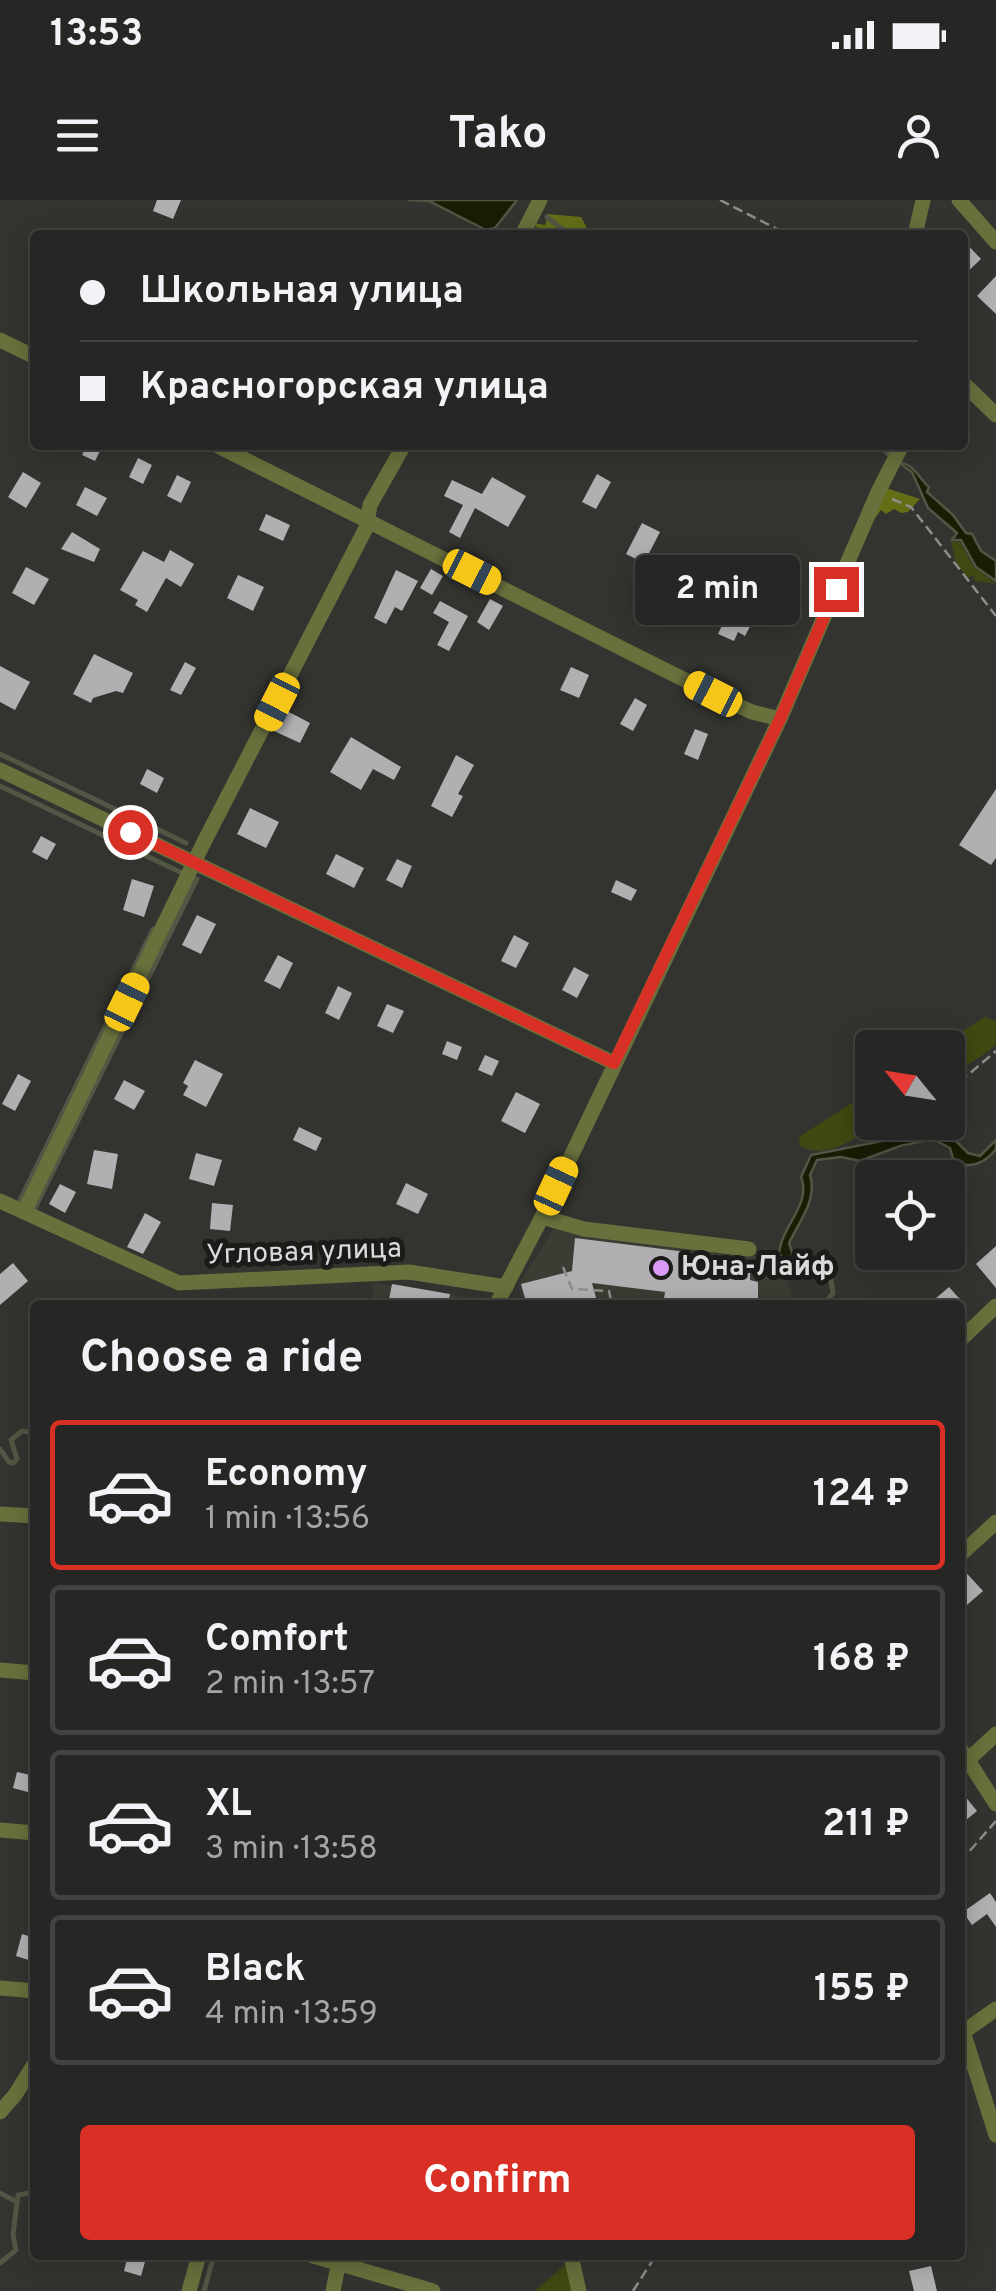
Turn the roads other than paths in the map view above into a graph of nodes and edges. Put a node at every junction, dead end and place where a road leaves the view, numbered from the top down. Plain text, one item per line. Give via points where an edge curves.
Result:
1 (540, 200) edge
2 (923, 200) edge
3 (958, 200) edge
4 (525, 230) edge
5 (916, 230) edge
6 (996, 242) edge
7 (0, 340) edge
8 (30, 355) edge
9 (968, 388) edge
10 (996, 416) edge
11 (226, 450) edge
12 (401, 450) edge
13 (900, 450) edge
14 (369, 519) junction
15 (780, 719) junction
16 (0, 770) edge
17 (196, 863) junction
18 (614, 1063) junction
19 (0, 1201) edge
20 (24, 1212) junction
21 (542, 1217) junction
22 (749, 1250) dead end
23 (506, 1287) junction
24 (499, 1300) edge
25 (513, 1300) edge
26 (996, 1306) edge
27 (965, 1335) edge
28 (0, 1514) edge
29 (30, 1516) edge
30 (996, 1522) edge
31 (965, 1550) edge
32 (0, 1670) edge
33 (30, 1673) edge
34 (996, 1734) edge
35 (965, 1754) edge
36 (965, 1757) edge
37 (996, 1804) edge
38 (0, 1830) edge
39 (30, 1833) edge
40 (0, 1988) edge
41 (30, 1991) edge
42 (996, 2008) edge
43 (965, 2025) edge
44 (965, 2039) edge
45 (30, 2072) edge
46 (0, 2112) edge
47 (996, 2135) edge
48 (198, 2260) edge
49 (338, 2260) edge
50 (344, 2260) edge
51 (572, 2260) dead end
52 (190, 2291) edge
53 (332, 2291) edge
54 (433, 2291) edge
55 (578, 2291) edge

1 - 4 street
2 - 5 street
3 - 6 street
7 - 8 street
9 - 10 street
11 - 14 street
12 - 14 street via 370,505
13 - 15 street
14 - 15 street via 713,694
14 - 17 street
15 - 18 street
16 - 17 street
17 - 18 street
17 - 20 street
18 - 21 street
19 - 20 street, Угловая улица
20 - 23 street, Угловая улица via 179,1283 409,1272
21 - 22 street via 584,1229
21 - 23 street
23 - 24 street
23 - 25 street
26 - 27 street
28 - 29 street
30 - 31 street
32 - 33 street
34 - 35 street
36 - 37 street
38 - 39 street
40 - 41 street
42 - 43 street
44 - 47 street
45 - 46 street
48 - 52 street
49 - 53 street
50 - 54 street
51 - 55 street

